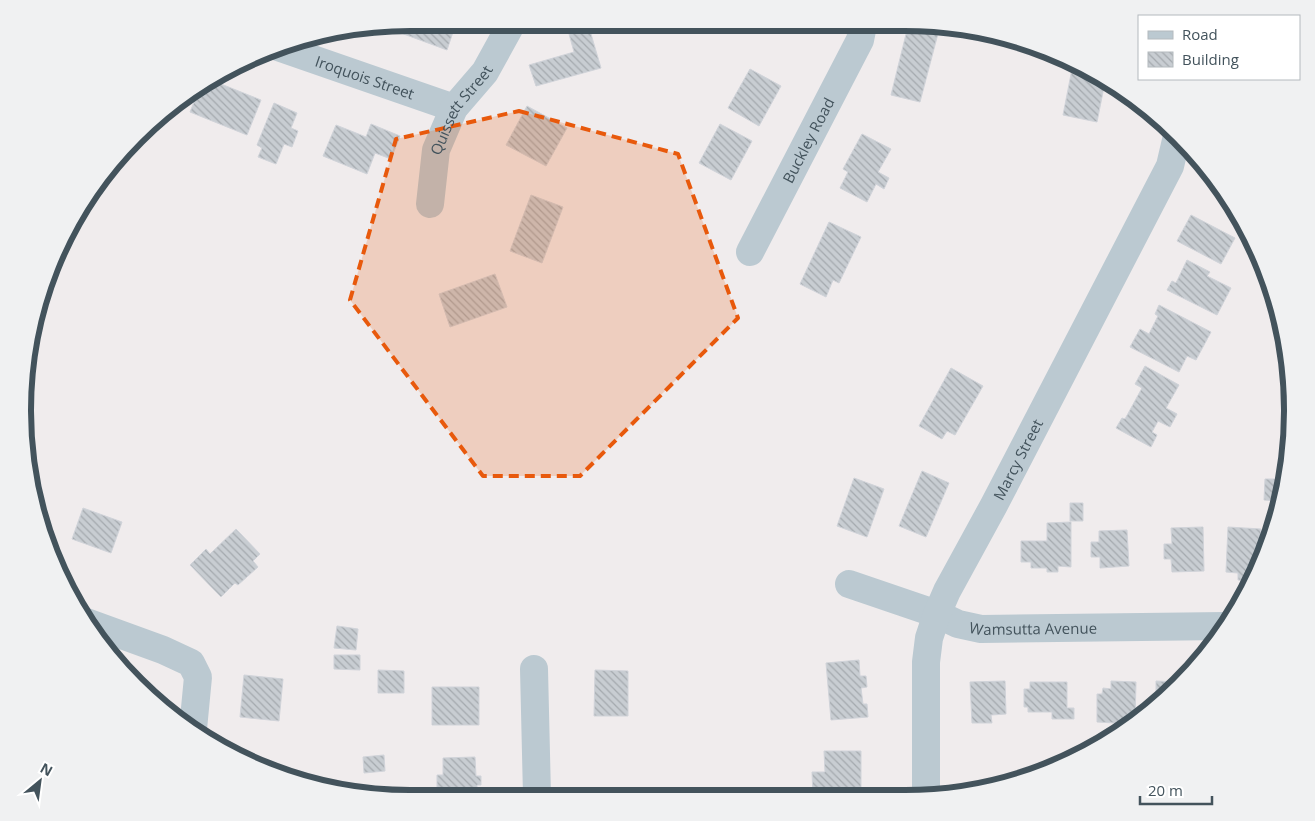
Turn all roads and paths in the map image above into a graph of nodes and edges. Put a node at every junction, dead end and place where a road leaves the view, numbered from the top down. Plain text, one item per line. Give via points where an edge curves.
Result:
1 (508, 31) edge
2 (862, 31) edge
3 (289, 51) edge
4 (454, 108) junction
5 (1175, 144) edge
6 (430, 204) dead end
7 (750, 252) dead end
8 (849, 584) dead end
9 (937, 614) junction
10 (1216, 626) edge
11 (99, 627) edge
12 (534, 669) dead end
13 (195, 722) edge
14 (926, 789) edge
15 (537, 790) edge

1 - 4 street, Quissett Street via 485,72
2 - 7 street, Buckley Road
3 - 4 street, Iroquois Street
4 - 6 street, Quissett Street via 436,150
5 - 9 street, Marcy Street via 1170,166
8 - 9 street, Wamsutta Avenue
9 - 10 street, Wamsutta Avenue via 958,624 981,629
9 - 14 street, Marcy Street via 926,662
11 - 13 street via 191,663 198,677
12 - 15 street

